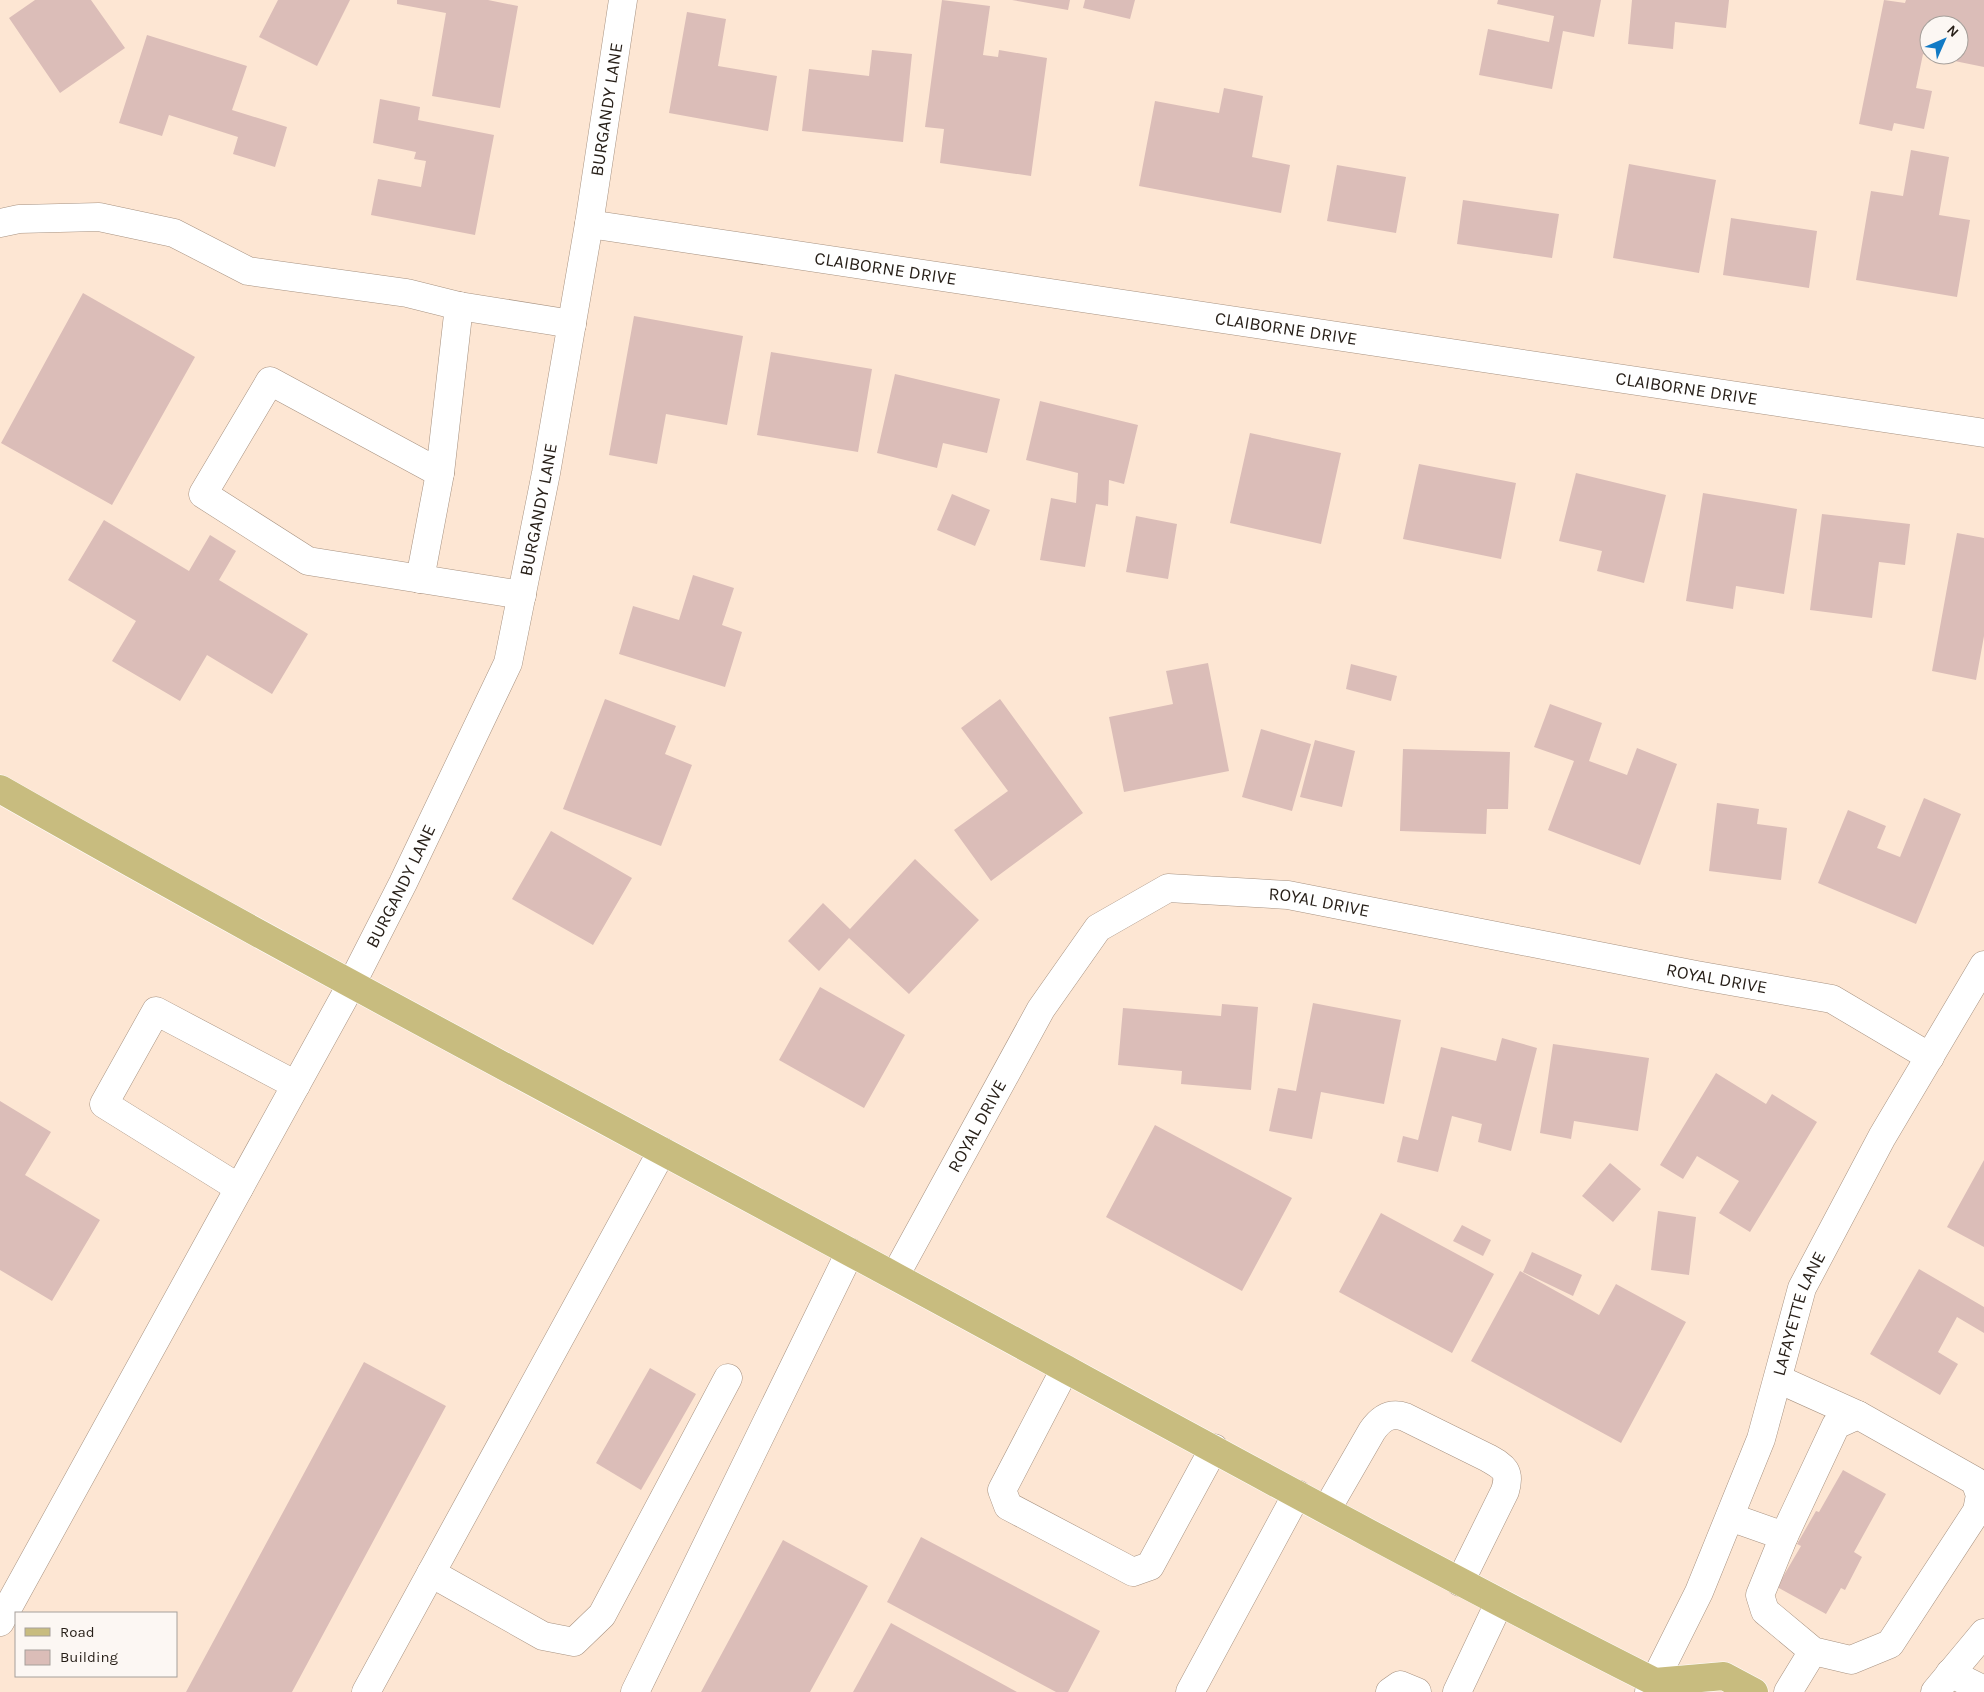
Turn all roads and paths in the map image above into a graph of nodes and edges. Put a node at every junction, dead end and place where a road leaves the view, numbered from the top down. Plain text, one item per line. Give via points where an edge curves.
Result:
1 (623, 0) edge
2 (0, 224) edge
3 (589, 224) junction
4 (459, 306) junction
5 (572, 324) junction
6 (1984, 433) edge
7 (440, 473) junction
8 (420, 579) junction
9 (522, 595) junction
10 (0, 789) edge
11 (1984, 965) edge
12 (351, 985) junction
13 (1930, 1057) junction
14 (296, 1085) junction
15 (662, 1151) junction
16 (240, 1188) junction
17 (850, 1252) junction
18 (894, 1276) junction
19 (1064, 1369) junction
20 (728, 1378) dead end
21 (1778, 1379) junction
22 (1858, 1415) junction
23 (1214, 1448) junction
24 (1297, 1494) junction
25 (1327, 1509) junction
26 (1730, 1517) junction
27 (1784, 1536) junction
28 (432, 1573) junction
29 (1460, 1582) junction
30 (1499, 1603) junction
31 (0, 1622) edge
32 (1984, 1633) edge
33 (1813, 1651) junction
34 (1943, 1683) edge
35 (1655, 1689) edge
36 (1984, 1690) edge
37 (366, 1692) edge
38 (634, 1692) edge
39 (1190, 1692) edge
40 (1390, 1692) edge
41 (1417, 1692) edge
42 (1458, 1692) edge
43 (1754, 1692) edge
44 (1788, 1692) edge

1 - 3 street, BURGANDY LANE
2 - 4 street via 19,219 99,217 174,233 248,271 407,293
3 - 5 street, BURGANDY LANE
3 - 6 street, CLAIBORNE DRIVE
4 - 5 street
4 - 7 street
5 - 9 street, BURGANDY LANE
7 - 8 street
7 - 8 street via 270,382 203,494 308,561
8 - 9 street
9 - 12 street, BURGANDY LANE via 508,663
10 - 12 main road
11 - 13 street, LAFAYETTE LANE
12 - 14 street, BURGANDY LANE
12 - 15 main road
13 - 18 street, ROYAL DRIVE via 1832,999 1288,895 1168,888 1098,928 1092,936 1041,1009
13 - 21 street, LAFAYETTE LANE via 1882,1137 1802,1288
14 - 16 street, BURGANDY LANE
14 - 16 street via 156,1011 104,1104
15 - 17 main road
15 - 28 street
16 - 31 street, BURGANDY LANE
17 - 18 main road
17 - 38 street
18 - 19 main road
19 - 23 main road
19 - 23 street via 1002,1490 1008,1506 1133,1572 1150,1566
20 - 28 street via 602,1615 574,1642 543,1636
21 - 22 street
21 - 26 street, LAFAYETTE LANE via 1762,1439
22 - 27 street via 1836,1425
22 - 33 street via 1975,1481 1980,1495 1977,1511 1890,1644 1851,1660
23 - 24 main road
24 - 25 main road
24 - 39 street
25 - 29 main road
25 - 29 street via 1372,1431 1387,1416 1405,1417 1488,1458 1507,1472 1508,1481
26 - 27 street
26 - 35 street, LAFAYETTE LANE
27 - 33 street via 1760,1594 1765,1611
28 - 37 street
29 - 30 main road
30 - 35 main road
30 - 42 street
32 - 34 street
33 - 44 street
34 - 36 street
35 - 43 main road via 1724,1676
40 - 41 street via 1400,1685

